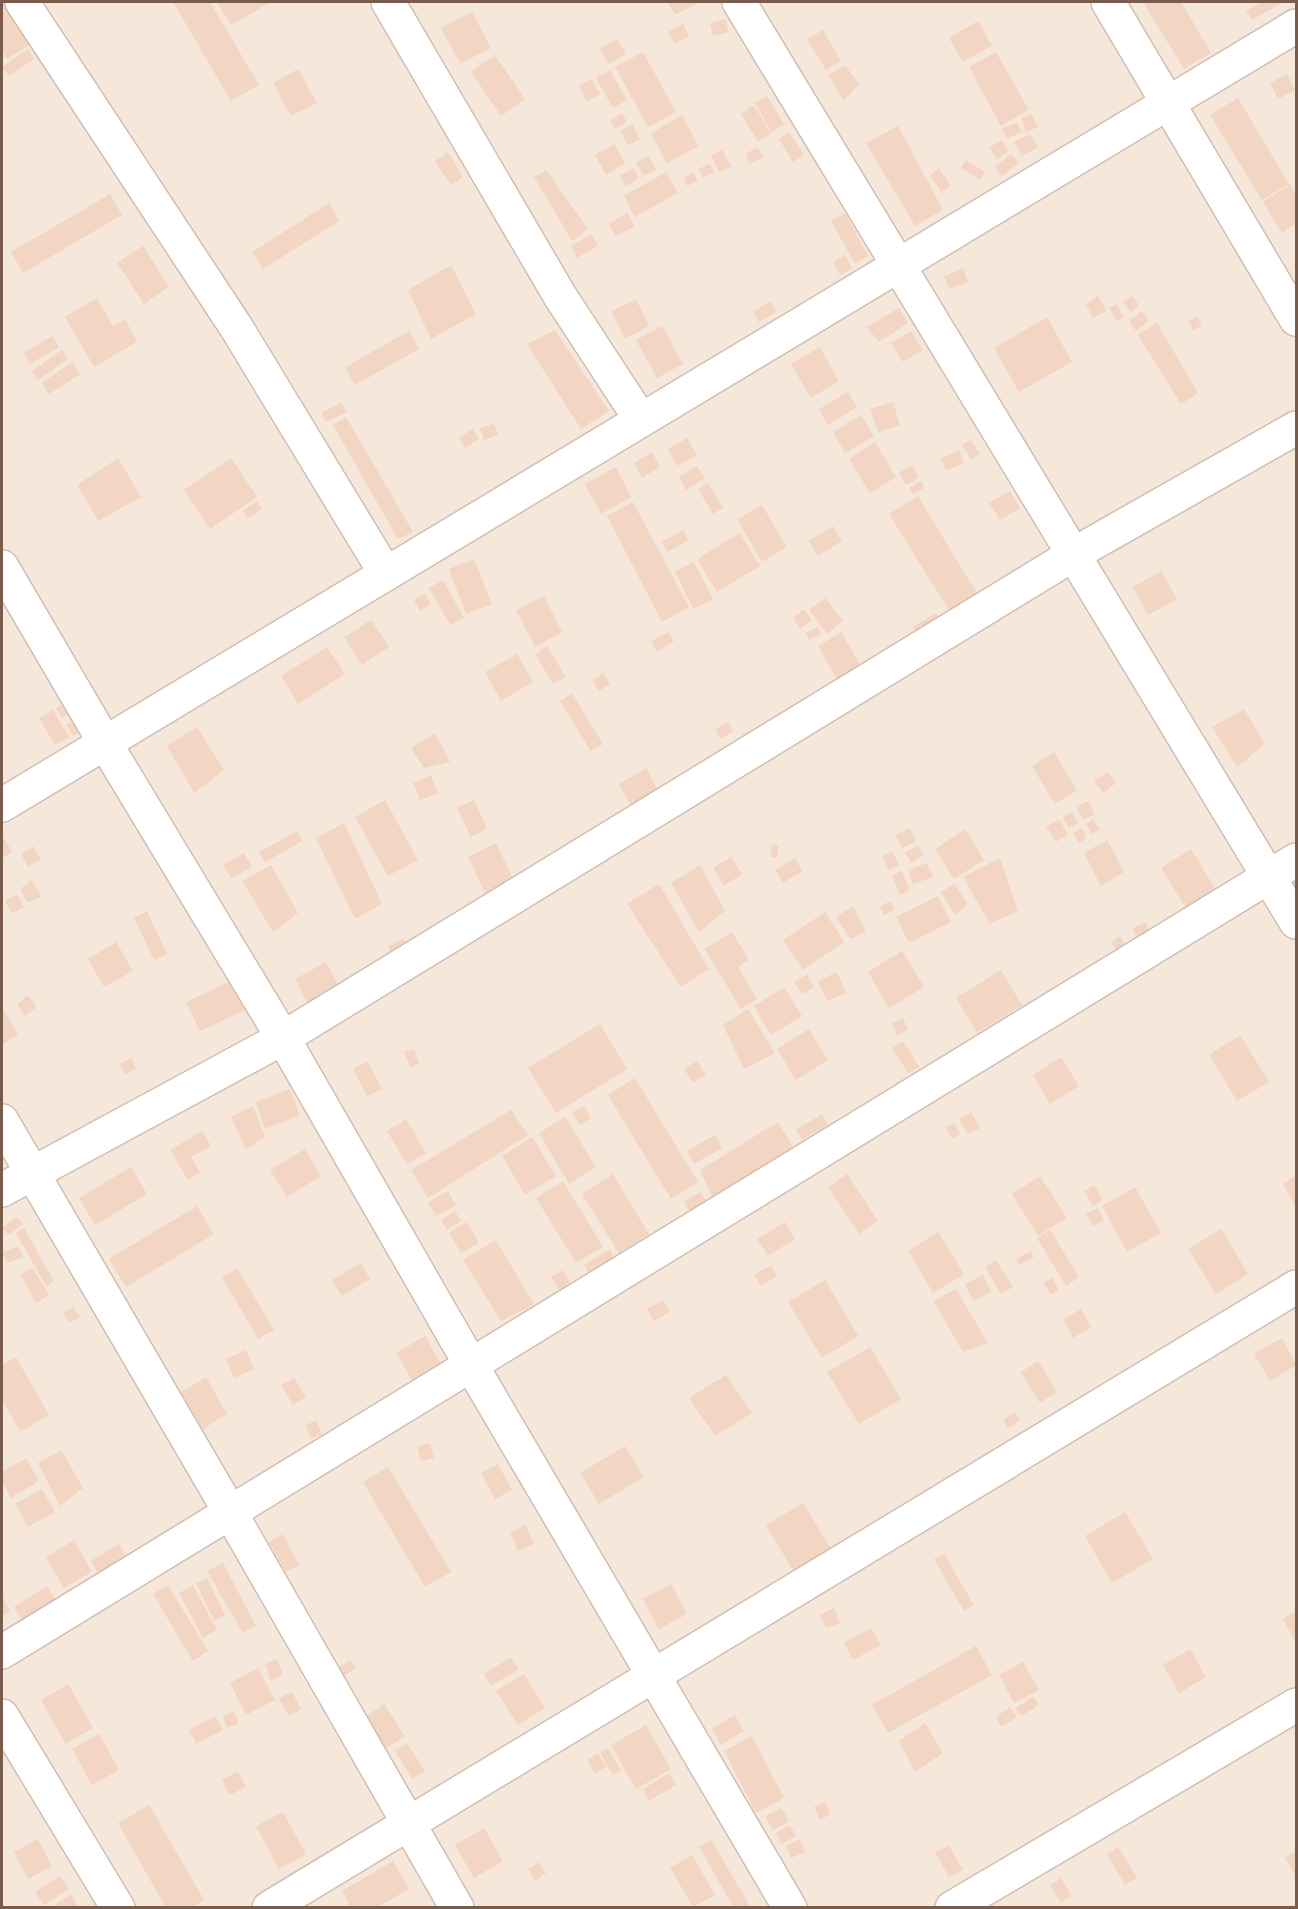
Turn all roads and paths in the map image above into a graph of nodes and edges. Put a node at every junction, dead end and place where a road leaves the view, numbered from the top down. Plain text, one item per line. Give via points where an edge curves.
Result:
1 (22, 2) edge
2 (388, 2) edge
3 (739, 2) edge
4 (1108, 2) edge
5 (1296, 26) edge
6 (1168, 103) junction
7 (899, 265) junction
8 (1296, 319) edge
9 (640, 420) junction
10 (1296, 428) edge
11 (1074, 554) junction
12 (2, 567) edge
13 (386, 574) junction
14 (105, 743) junction
15 (2, 805) edge
16 (1296, 860) edge
17 (1269, 877) junction
18 (1296, 922) edge
19 (283, 1038) junction
20 (2, 1121) edge
21 (32, 1174) junction
22 (2, 1191) edge
23 (1296, 1287) edge
24 (471, 1365) junction
25 (230, 1512) junction
26 (2, 1652) edge
27 (654, 1676) junction
28 (1296, 1705) edge
29 (2, 1716) edge
30 (409, 1823) junction
31 (118, 1908) edge
32 (269, 1908) edge
33 (457, 1908) edge
34 (789, 1908) edge
35 (952, 1908) edge

1 - 13 street via 236,327
2 - 9 street via 560,296
3 - 7 street
4 - 6 street
5 - 6 street
6 - 7 street
6 - 8 street
7 - 9 street
7 - 11 street
9 - 13 street
10 - 11 street
11 - 17 street
11 - 19 street
12 - 14 street
13 - 14 street
14 - 15 street
14 - 19 street
16 - 17 street
17 - 18 street
17 - 24 street
19 - 21 street
19 - 24 street
20 - 21 street
21 - 22 street
21 - 25 street
23 - 27 street
24 - 25 street
24 - 27 street
25 - 26 street
25 - 30 street
27 - 30 street
27 - 34 street
28 - 35 street
29 - 31 street
30 - 32 street
30 - 33 street

